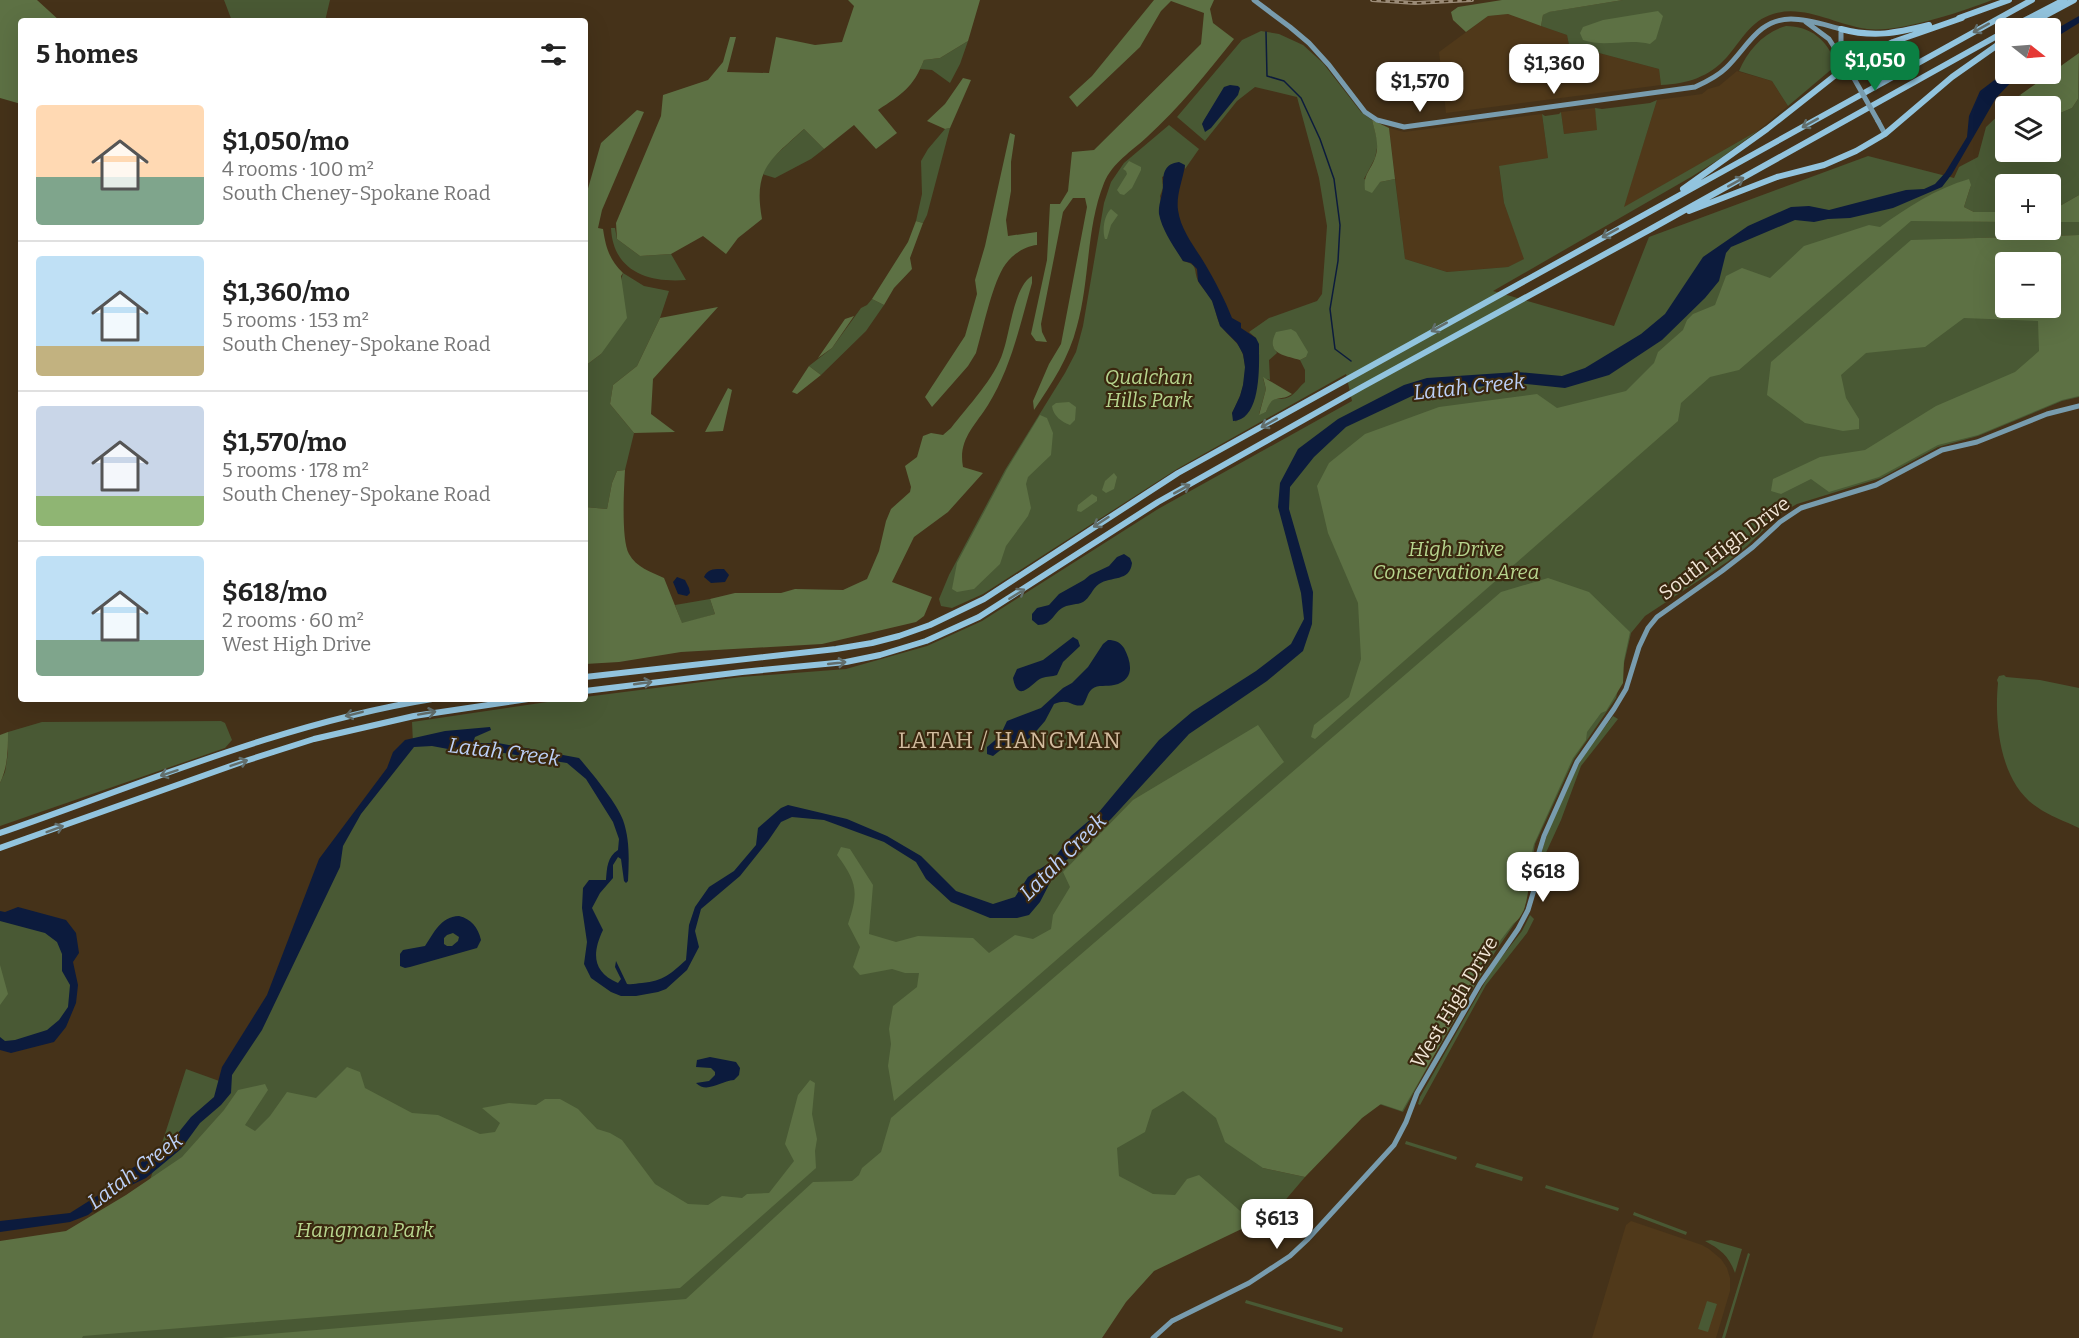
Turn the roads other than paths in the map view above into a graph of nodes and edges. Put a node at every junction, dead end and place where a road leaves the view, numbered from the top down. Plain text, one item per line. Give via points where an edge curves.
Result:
1 (1254, 0) edge
2 (2009, 0) edge
3 (2032, 0) edge
4 (2064, 0) edge
5 (2074, 0) edge
6 (1962, 18) junction
7 (2029, 18) edge
8 (2041, 18) edge
9 (1803, 21) junction
10 (1841, 29) junction
11 (1995, 37) edge
12 (1995, 46) edge
13 (1841, 56) junction
14 (1847, 66) junction
15 (1885, 134) junction
16 (1661, 205) junction
17 (1666, 220) junction
18 (2079, 406) edge
19 (1638, 647) joint
20 (588, 677) edge
21 (588, 691) edge
22 (413, 702) edge
23 (508, 702) edge
24 (0, 833) edge
25 (0, 849) edge
26 (1153, 1338) edge

1 - 9 main road via 1309,43 1365,112 1377,120 1404,127 1695,87 1724,70 1766,25 1785,19
2 - 6 highway
3 -> 16 highway
4 - 7 highway
5 - 8 highway
6 - 10 highway via 1887,34
6 - 14 highway via 1893,42
9 - 10 main road
9 - 13 main road via 1824,35
10 - 13 main road
17 -> 11 highway
12 - 15 highway
13 - 14 main road
14 - 15 main road, bridge
14 - 16 highway
15 - 17 highway via 1824,165 1777,177
16 -> 20 highway via 1178,472 984,599 930,625 836,650
21 -> 17 highway via 846,662 926,641 980,617 1158,502
18 - 19 main road, South High Drive via 1931,454 1876,485 1801,508 1722,572 1656,617
19 - 26 main road, West High Drive via 1626,688 1577,762 1544,836 1528,910 1417,1093 1394,1145 1290,1256 1250,1283 1172,1321
22 -> 24 highway via 274,736
25 -> 23 highway via 314,739 414,716

